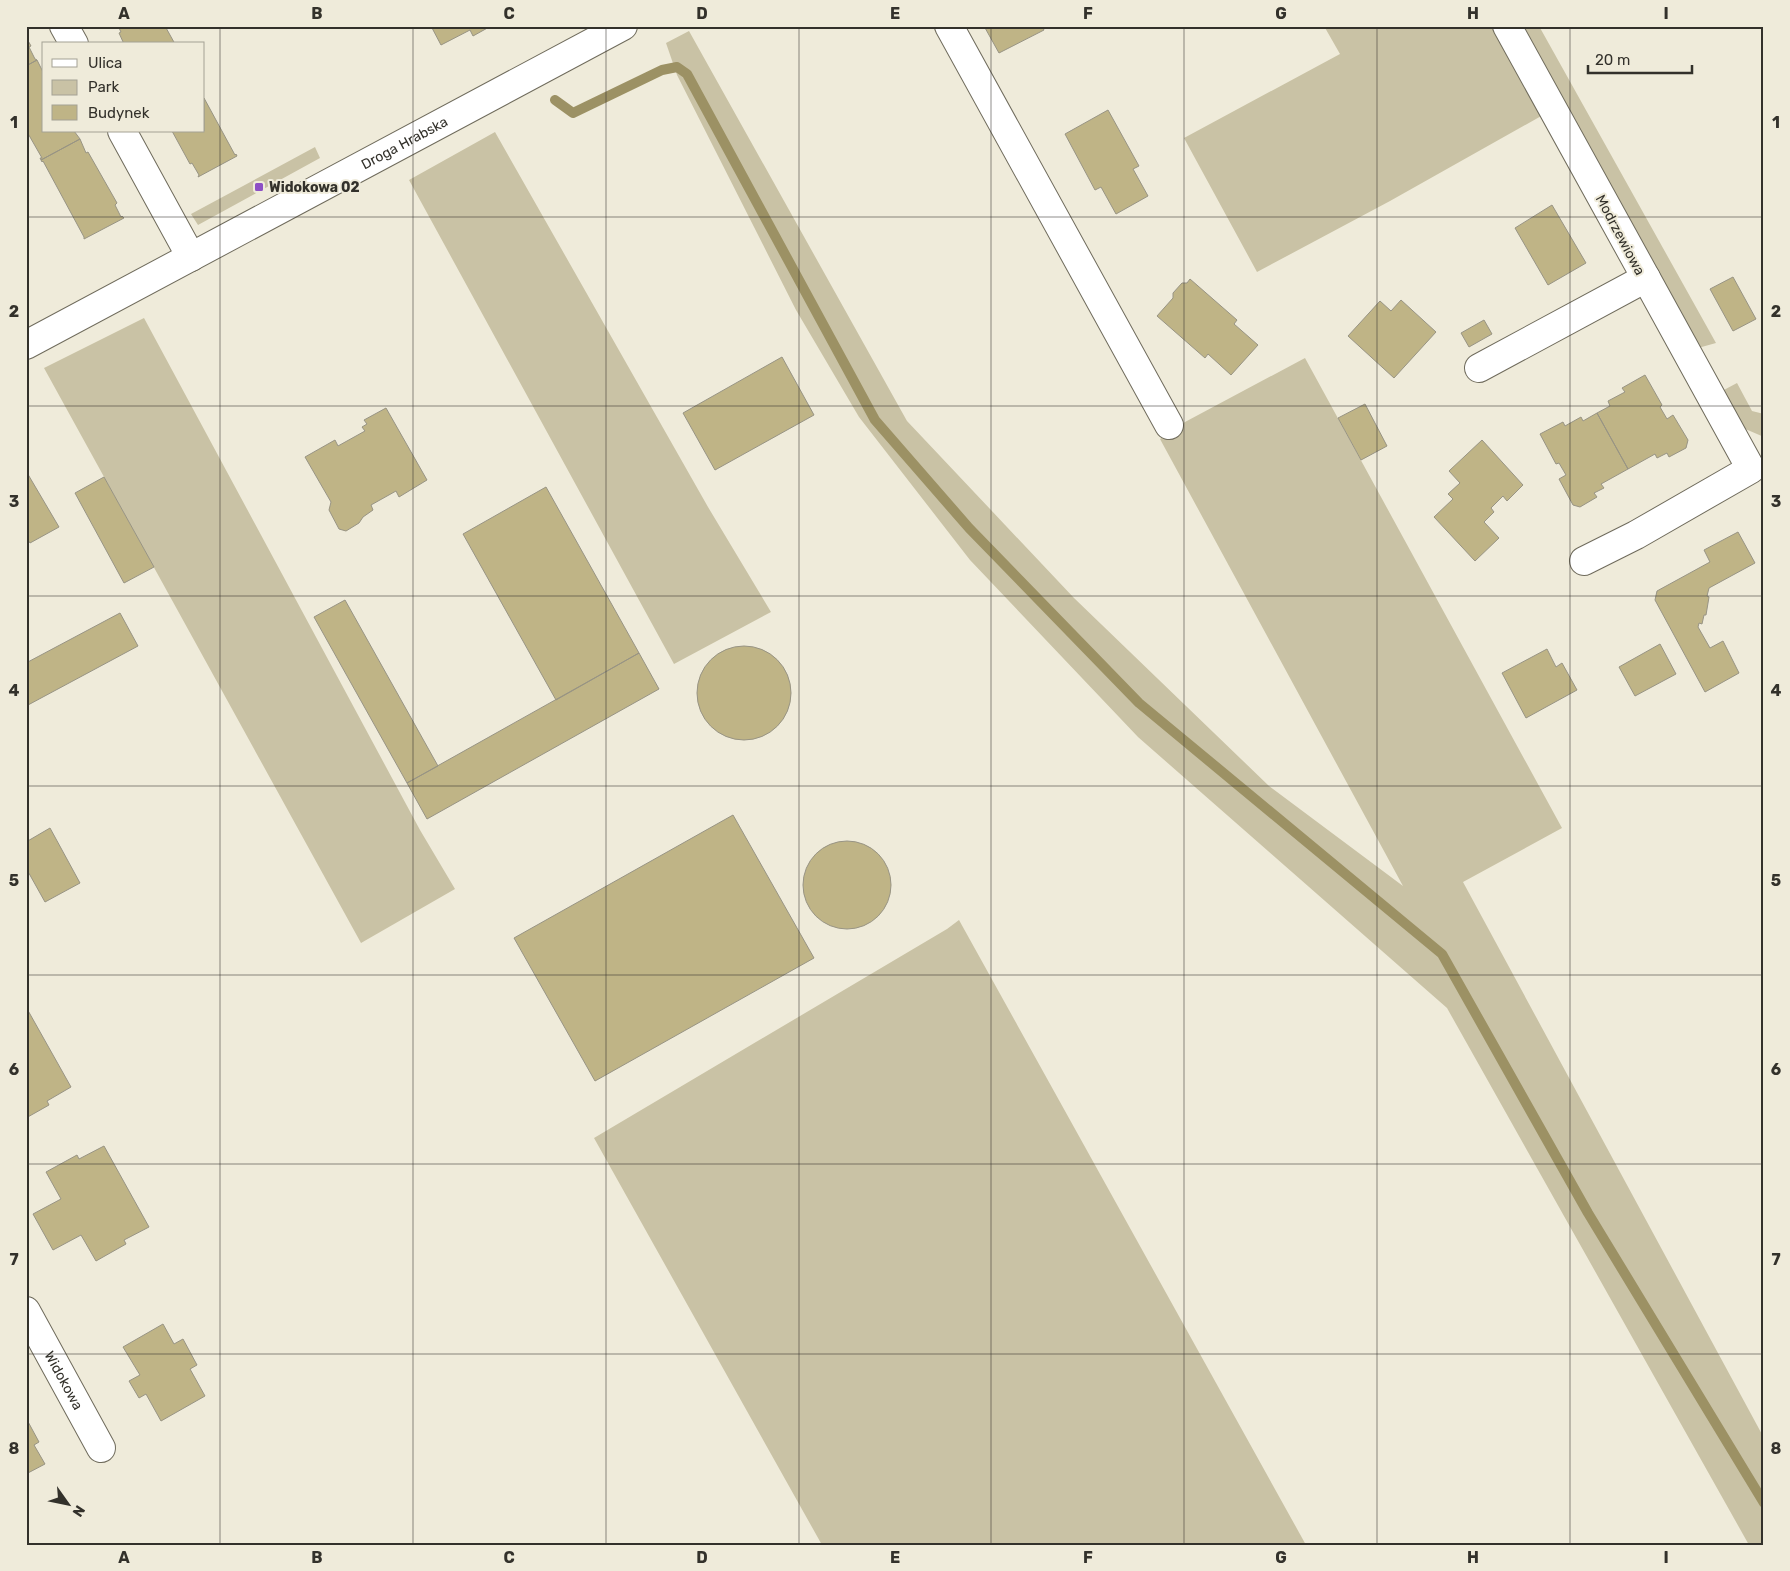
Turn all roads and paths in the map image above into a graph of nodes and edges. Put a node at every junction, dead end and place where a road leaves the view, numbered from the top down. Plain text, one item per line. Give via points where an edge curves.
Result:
1 (64, 26) edge
2 (623, 26) edge
3 (949, 26) edge
4 (1506, 26) edge
5 (73, 42) edge
6 (123, 132) edge
7 (191, 257) junction
8 (1646, 278) junction
9 (26, 345) edge
10 (1478, 368) dead end
11 (1169, 425) dead end
12 (1757, 465) edge
13 (1584, 561) dead end
14 (26, 1311) edge
15 (101, 1448) dead end

1 - 5 street
2 - 7 street, Droga Hrabska
3 - 11 street
4 - 8 street, Modrzewiowa
6 - 7 street
7 - 9 street, Droga Hrabska
8 - 10 street, Modrzewiowa
8 - 12 street
12 - 13 street
14 - 15 street, Widokowa

